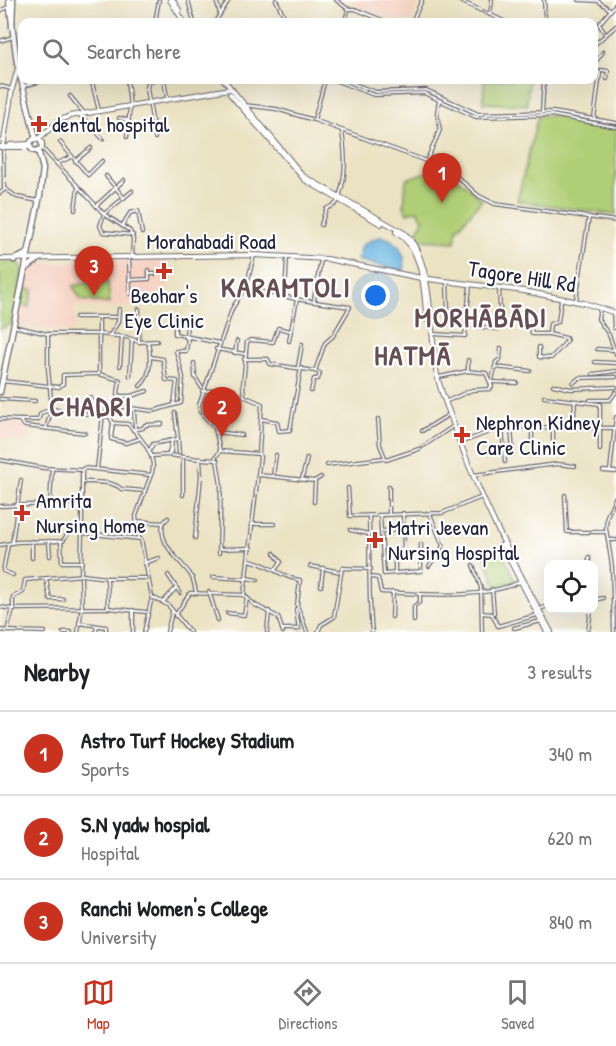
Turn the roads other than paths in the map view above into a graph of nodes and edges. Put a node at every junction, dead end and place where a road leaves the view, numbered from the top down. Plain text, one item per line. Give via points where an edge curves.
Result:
1 (11, 0) edge
2 (159, 0) edge
3 (171, 0) edge
4 (194, 0) edge
5 (216, 0) edge
6 (229, 0) edge
7 (276, 0) edge
8 (336, 0) edge
9 (422, 0) edge
10 (458, 0) edge
11 (492, 0) edge
12 (544, 0) edge
13 (579, 0) edge
14 (189, 1) edge
15 (616, 4) edge
16 (9, 6) junction
17 (348, 9) junction
18 (611, 10) junction
19 (0, 11) edge
20 (220, 14) junction
21 (490, 15) junction
22 (155, 18) edge
23 (183, 18) edge
24 (193, 18) edge
25 (218, 18) edge
26 (285, 18) edge
27 (346, 18) edge
28 (375, 18) edge
29 (414, 18) edge
30 (497, 18) edge
31 (545, 18) dead end
32 (616, 26) edge
33 (12, 27) junction
34 (606, 35) junction
35 (13, 37) junction
36 (0, 40) edge
37 (598, 42) edge
38 (603, 52) dead end
39 (598, 60) edge
40 (18, 68) joint
41 (599, 70) joint
42 (607, 79) dead end
43 (598, 80) edge
44 (31, 84) edge
45 (93, 84) edge
46 (127, 84) edge
47 (149, 84) edge
48 (165, 84) edge
49 (225, 84) edge
50 (323, 84) edge
51 (345, 84) edge
52 (354, 84) edge
53 (544, 84) edge
54 (598, 84) edge
55 (0, 86) edge
56 (24, 86) joint
57 (12, 89) junction
58 (229, 90) junction
59 (70, 96) dead end
60 (439, 100) junction
61 (168, 101) junction
62 (149, 104) junction
63 (240, 104) junction
64 (130, 107) junction
65 (99, 111) junction
66 (81, 113) junction
67 (542, 113) junction
68 (119, 118) dead end
69 (594, 119) junction
70 (128, 120) junction
71 (314, 120) junction
72 (616, 125) edge
73 (116, 128) dead end
74 (342, 132) junction
75 (36, 137) junction
76 (127, 137) dead end
77 (155, 138) dead end
78 (103, 139) dead end
79 (60, 142) dead end
80 (2, 146) edge
81 (30, 146) junction
82 (91, 148) dead end
83 (40, 149) junction
84 (71, 157) junction
85 (75, 161) junction
86 (102, 161) dead end
87 (426, 162) junction
88 (58, 163) junction
89 (1, 175) edge
90 (106, 176) dead end
91 (124, 180) dead end
92 (78, 187) junction
93 (116, 188) junction
94 (5, 189) junction
95 (132, 192) dead end
96 (0, 193) edge
97 (124, 198) junction
98 (339, 198) junction
99 (39, 201) junction
100 (96, 206) junction
101 (75, 210) dead end
102 (104, 214) junction
103 (589, 217) junction
104 (616, 221) edge
105 (321, 225) dead end
106 (122, 226) junction
107 (142, 233) dead end
108 (133, 235) junction
109 (29, 253) junction
110 (254, 255) junction
111 (130, 257) junction
112 (287, 257) junction
113 (0, 259) edge
114 (321, 259) junction
115 (16, 260) junction
116 (27, 260) junction
117 (36, 260) junction
118 (26, 268) junction
119 (420, 269) junction
120 (148, 270) dead end
121 (149, 274) junction
122 (155, 274) dead end
123 (412, 276) junction
124 (423, 278) junction
125 (129, 280) junction
126 (447, 280) junction
127 (471, 283) junction
128 (245, 288) junction
129 (499, 288) junction
130 (130, 294) dead end
131 (285, 295) junction
132 (561, 298) junction
133 (297, 299) junction
134 (314, 300) junction
135 (576, 301) junction
136 (600, 308) junction
137 (119, 309) dead end
138 (139, 309) dead end
139 (448, 309) dead end
140 (615, 312) edge
141 (116, 316) dead end
142 (176, 316) dead end
143 (76, 317) dead end
144 (99, 317) junction
145 (187, 321) dead end
146 (530, 325) dead end
147 (465, 326) junction
148 (13, 327) junction
149 (614, 328) dead end
150 (291, 331) junction
151 (431, 333) junction
152 (48, 334) junction
153 (99, 334) junction
154 (549, 334) junction
155 (110, 335) junction
156 (122, 337) junction
157 (187, 338) junction
158 (132, 340) junction
159 (157, 341) dead end
160 (237, 341) dead end
161 (289, 341) dead end
162 (139, 342) junction
163 (148, 342) junction
164 (219, 344) junction
165 (302, 344) dead end
166 (539, 347) dead end
167 (501, 348) dead end
168 (216, 349) junction
169 (597, 349) dead end
170 (234, 352) junction
171 (616, 352) edge
172 (245, 354) junction
173 (151, 357) junction
174 (244, 359) junction
175 (468, 360) dead end
176 (595, 362) dead end
177 (194, 363) dead end
178 (616, 363) edge
179 (120, 366) dead end
180 (299, 368) junction
181 (495, 368) junction
182 (315, 371) junction
183 (468, 371) junction
184 (530, 371) dead end
185 (616, 371) edge
186 (2, 374) edge
187 (99, 374) junction
188 (593, 374) dead end
189 (130, 376) dead end
190 (616, 377) edge
191 (438, 378) junction
192 (493, 382) junction
193 (518, 383) dead end
194 (573, 383) dead end
195 (50, 385) junction
196 (553, 385) dead end
197 (141, 386) dead end
198 (492, 387) junction
199 (616, 387) edge
200 (202, 390) junction
201 (234, 390) dead end
202 (147, 391) dead end
203 (311, 391) dead end
204 (0, 392) edge
205 (616, 392) edge
206 (118, 396) junction
207 (90, 397) dead end
208 (544, 397) dead end
209 (0, 399) edge
210 (590, 400) dead end
211 (35, 401) dead end
212 (575, 401) junction
213 (446, 402) junction
214 (174, 404) junction
215 (104, 405) junction
216 (116, 406) junction
217 (52, 409) junction
218 (134, 410) junction
219 (175, 413) dead end
220 (574, 414) dead end
221 (449, 415) junction
222 (102, 417) junction
223 (616, 417) edge
224 (0, 419) edge
225 (261, 419) junction
226 (378, 419) dead end
227 (19, 420) junction
228 (113, 423) junction
229 (162, 424) dead end
230 (511, 426) junction
231 (452, 427) junction
232 (502, 427) junction
233 (532, 427) junction
234 (553, 427) junction
235 (46, 428) junction
236 (601, 428) junction
237 (615, 428) edge
238 (134, 429) junction
239 (422, 430) dead end
240 (216, 432) junction
241 (85, 433) dead end
242 (242, 435) dead end
243 (139, 439) junction
244 (178, 439) junction
245 (532, 441) dead end
246 (553, 441) dead end
247 (460, 444) junction
248 (600, 450) dead end
249 (149, 451) junction
250 (220, 451) junction
251 (179, 453) dead end
252 (259, 454) junction
253 (513, 454) dead end
254 (276, 455) dead end
255 (152, 456) junction
256 (183, 457) junction
257 (215, 458) junction
258 (306, 458) dead end
259 (384, 458) junction
260 (200, 459) junction
261 (0, 460) edge
262 (505, 462) dead end
263 (327, 465) dead end
264 (575, 466) dead end
265 (52, 469) junction
266 (97, 469) junction
267 (81, 470) junction
268 (603, 471) dead end
269 (610, 471) junction
270 (616, 472) edge
271 (259, 475) junction
272 (473, 475) junction
273 (151, 476) junction
274 (273, 476) junction
275 (321, 477) dead end
276 (302, 479) junction
277 (21, 480) dead end
278 (315, 481) junction
279 (82, 482) junction
280 (388, 486) dead end
281 (348, 488) dead end
282 (145, 491) junction
283 (183, 495) dead end
284 (565, 495) dead end
285 (616, 496) edge
286 (482, 497) junction
287 (314, 502) dead end
288 (83, 503) junction
289 (50, 504) junction
290 (18, 505) junction
291 (0, 506) edge
292 (403, 513) junction
293 (390, 514) junction
294 (430, 514) junction
295 (380, 515) junction
296 (369, 516) junction
297 (168, 518) dead end
298 (136, 521) junction
299 (164, 523) junction
300 (252, 524) junction
301 (274, 524) dead end
302 (77, 530) dead end
303 (350, 530) dead end
304 (404, 530) junction
305 (381, 531) junction
306 (82, 532) junction
307 (606, 532) junction
308 (369, 534) junction
309 (139, 538) junction
310 (195, 538) dead end
311 (609, 540) junction
312 (616, 540) edge
313 (32, 541) junction
314 (49, 541) junction
315 (61, 541) junction
316 (10, 544) junction
317 (421, 544) dead end
318 (0, 545) edge
319 (250, 548) junction
320 (404, 549) junction
321 (274, 553) dead end
322 (404, 553) dead end
323 (50, 556) dead end
324 (32, 558) dead end
325 (159, 558) dead end
326 (249, 560) junction
327 (82, 561) junction
328 (144, 563) junction
329 (472, 565) dead end
330 (310, 566) dead end
331 (429, 566) dead end
332 (323, 568) junction
333 (371, 569) junction
334 (275, 570) junction
335 (341, 572) junction
336 (395, 574) junction
337 (13, 575) dead end
338 (168, 575) dead end
339 (81, 577) junction
340 (213, 577) dead end
341 (371, 577) junction
342 (46, 578) junction
343 (108, 578) junction
344 (146, 578) junction
345 (246, 579) junction
346 (258, 580) dead end
347 (521, 581) junction
348 (321, 586) dead end
349 (176, 588) junction
350 (615, 588) edge
351 (492, 590) junction
352 (481, 591) junction
353 (209, 592) junction
354 (393, 592) junction
355 (180, 593) dead end
356 (196, 593) junction
357 (420, 594) junction
358 (244, 595) junction
359 (152, 597) junction
360 (247, 598) junction
361 (603, 598) dead end
362 (63, 599) dead end
363 (598, 599) edge
364 (164, 602) junction
365 (0, 607) edge
366 (82, 607) junction
367 (108, 608) junction
368 (13, 609) junction
369 (296, 609) dead end
370 (544, 609) edge
371 (133, 610) junction
372 (269, 611) junction
373 (148, 612) junction
374 (172, 612) junction
375 (227, 613) dead end
376 (482, 613) junction
377 (538, 613) junction
378 (493, 614) junction
379 (590, 614) edge
380 (175, 616) junction
381 (392, 617) dead end
382 (218, 620) dead end
383 (414, 621) dead end
384 (541, 621) junction
385 (79, 623) junction
386 (97, 626) junction
387 (514, 628) dead end
388 (0, 630) edge
389 (6, 630) edge
390 (185, 630) edge
391 (282, 630) edge
392 (45, 632) edge
393 (63, 632) edge
394 (70, 632) edge
395 (78, 632) edge
396 (96, 632) edge
397 (106, 632) edge
398 (133, 632) edge
399 (144, 632) edge
400 (167, 632) edge
401 (190, 632) edge
402 (267, 632) edge
403 (306, 632) edge
404 (318, 632) edge
405 (372, 632) edge
406 (482, 632) edge
407 (549, 632) edge
408 (588, 632) edge
409 (614, 632) edge

1 - 16 main road
1 - 33 main road
2 - 22 street
3 - 23 main road
4 - 14 street
5 - 20 street
6 - 20 street
7 - 26 street
8 - 17 street
9 - 29 street
10 - 21 street
11 - 21 street
12 - 31 street
13 - 18 street via 598,1
14 - 24 street
15 - 18 street
16 - 19 street
16 - 33 main road
17 - 27 street
17 - 28 street
18 - 34 street via 599,24
20 - 25 street
21 - 30 street
32 - 34 street
33 - 35 main road
34 - 37 street
35 - 36 street
35 - 40 main road
38 - 39 street
40 - 57 main road
41 - 42 street via 608,71
41 - 43 street
44 - 56 street
45 - 65 street
46 - 64 street
47 - 62 street
48 - 61 street
49 - 58 main road
50 - 71 street
51 - 60 street via 374,95 424,93
52 - 67 street via 376,92 426,90 478,114
53 - 67 street
54 - 69 street
55 - 57 street
56 - 75 main road
57 - 80 main road
58 - 61 main road
58 - 63 main road
59 - 66 street
60 - 67 street via 476,117
60 - 87 street via 440,130
61 - 62 main road
62 - 64 main road
62 - 77 street
63 - 71 street
63 - 98 main road via 303,176
64 - 65 main road
64 - 70 street
65 - 66 main road
66 - 75 main road via 65,118
66 - 78 street
67 - 69 street
67 - 72 street
68 - 70 street
69 - 72 street
70 - 73 street
70 - 76 street
71 - 74 street
74 - 87 street
74 - 98 street via 346,168
75 - 81 main road
75 - 83 main road
79 - 84 street
80 - 81 main road
80 - 89 street
81 - 83 main road
82 - 85 street
83 - 88 street
83 - 99 main road via 44,169
84 - 85 street
84 - 88 street
85 - 86 street via 89,175
87 - 103 street via 453,172 479,196 495,204
88 - 92 street
89 - 94 street
90 - 93 street
91 - 93 street
92 - 100 street
92 - 101 street
93 - 97 street
93 - 100 street
94 - 96 street
94 - 99 street via 17,197
95 - 97 street
97 - 102 street
98 - 105 street via 326,208
98 - 119 main road via 403,236 414,249
98 - 124 main road via 409,237 417,250
99 - 109 main road
100 - 102 street
102 - 106 street
102 - 108 street via 100,226 103,232
103 - 104 street
103 - 135 street
106 - 107 street via 130,213 138,211
106 - 108 street
108 - 111 street
109 - 115 main road
109 - 116 main road
109 - 117 main road
110 - 111 main road, Morahabadi Road
110 - 112 main road, Morahabadi Road
110 - 128 street
111 - 117 main road, Morahabadi Road
111 - 125 street
112 - 114 main road, Morahabadi Road
112 - 131 street
113 - 115 main road, Morahabadi Road
114 - 123 main road, Morahabadi Road
114 - 134 street
115 - 116 main road, Morahabadi Road
115 - 118 main road
116 - 117 main road, Morahabadi Road
116 - 118 main road
117 - 118 main road
118 - 148 main road
119 - 123 main road
119 - 124 main road
120 - 121 street
121 - 122 street
121 - 125 street via 149,279
123 - 124 main road, Morahabadi Road
124 - 126 main road, Tagore Hill Rd
124 - 151 main road
124 - 221 main road via 434,371
125 - 130 street
126 - 127 main road, Tagore Hill Rd
126 - 139 street
127 - 129 main road, Tagore Hill Rd
127 - 147 street
128 - 131 street
128 - 164 street
129 - 132 main road, Tagore Hill Rd
129 - 147 street via 501,327
131 - 133 street
132 - 135 main road, Tagore Hill Rd
132 - 154 street via 558,322 550,324
133 - 134 street
133 - 150 street
134 - 182 street via 350,308 323,345
135 - 136 main road, Tagore Hill Rd
136 - 140 main road, Tagore Hill Rd
136 - 171 street via 598,319
137 - 155 street via 118,322
138 - 162 street
140 - 149 street
141 - 144 street
142 - 157 street via 175,334
143 - 144 street
144 - 153 street
145 - 157 street
146 - 154 street via 532,334
147 - 151 street via 464,337
148 - 152 street
148 - 186 main road
150 - 161 street
150 - 172 street via 278,328 273,342 249,340
151 - 191 main road
152 - 153 street
152 - 195 street
153 - 155 street
153 - 187 street
154 - 166 street via 567,339 560,351 551,358 540,358
155 - 156 street
156 - 158 street
156 - 179 street
157 - 164 street
157 - 214 street via 186,351 176,351 184,382 181,404
158 - 162 street
158 - 189 street
159 - 163 street
160 - 170 street
162 - 163 street
163 - 173 street
164 - 168 street
165 - 180 street
167 - 181 street
168 - 170 street
168 - 200 street
169 - 171 street
170 - 172 street
172 - 174 street
173 - 197 street via 146,381
173 - 214 street via 163,358 166,380 177,381
174 - 180 street via 268,359 270,364
174 - 225 street via 243,393 261,403
175 - 183 street
176 - 178 street
177 - 200 street via 195,377
180 - 182 street
180 - 225 street via 290,430 278,430 277,422
181 - 184 street
181 - 192 street
182 - 203 street via 320,373
183 - 191 street
183 - 198 street via 487,374
185 - 188 street
186 - 195 street
186 - 204 main road
187 - 195 street via 65,374 61,386
187 - 206 street via 118,379
190 - 194 street via 579,378
191 - 213 main road
192 - 193 street
192 - 198 street
195 - 217 street
196 - 199 street via 571,389
198 - 213 street via 472,390
200 - 201 street
200 - 240 street via 199,409
202 - 206 street
205 - 210 street via 610,400
206 - 216 street
207 - 215 street
208 - 212 street
209 - 211 street
212 - 220 street
212 - 236 street via 600,404
213 - 221 main road
214 - 218 street via 153,411
215 - 216 street
215 - 222 street
216 - 218 street
217 - 222 street
217 - 227 street via 41,413 38,420
217 - 235 street
218 - 238 street
219 - 244 street
221 - 231 main road
221 - 239 street
221 - 247 main road
222 - 228 street via 110,417
222 - 266 street
223 - 237 street
224 - 227 street
225 - 252 street
226 - 259 street
227 - 235 street via 25,426
228 - 238 street via 128,424
228 - 243 street via 111,440 126,443
229 - 238 street
230 - 232 street
230 - 233 street
230 - 253 street
231 - 259 street via 415,450
231 - 286 main road
232 - 247 street
232 - 262 street
233 - 234 street
233 - 245 street
234 - 236 street
234 - 246 street
235 - 241 street
236 - 237 street
236 - 248 street
237 - 269 street
238 - 243 street
240 - 242 street
240 - 250 street
243 - 249 street
244 - 249 street via 153,444
244 - 251 street
247 - 272 main road
249 - 255 street
250 - 252 street
250 - 257 street
252 - 271 street
254 - 274 street
255 - 256 street
255 - 273 street
256 - 260 street
256 - 283 street
257 - 260 street
257 - 319 street via 221,485 219,551
258 - 276 street
259 - 263 street
260 - 310 street
261 - 265 street
264 - 272 street via 557,464
265 - 267 street
265 - 289 street
266 - 267 street
266 - 273 street
267 - 279 street
268 - 269 street
269 - 270 street
271 - 274 street
271 - 300 street
272 - 286 main road
273 - 282 street
274 - 276 street
275 - 278 street
276 - 278 street
277 - 290 street
278 - 287 street
279 - 282 street
279 - 288 street
280 - 293 street
281 - 296 street via 349,515
282 - 298 street
284 - 307 street via 567,532
285 - 307 street via 607,516
286 - 294 street
286 - 347 main road
288 - 289 street
288 - 306 street
289 - 290 street
290 - 291 street
290 - 316 street
292 - 293 street
292 - 294 street
292 - 304 street
293 - 295 street
294 - 331 street via 442,549
295 - 296 street
295 - 305 street
296 - 308 street
297 - 299 street
298 - 299 street
298 - 309 street
299 - 356 street via 163,537 192,575
300 - 301 street
300 - 319 street
302 - 315 street via 70,530
303 - 308 street
304 - 305 street
304 - 320 street
305 - 336 street via 382,573
306 - 309 street
306 - 327 street
307 - 311 street
308 - 333 street
309 - 328 street
311 - 312 street
311 - 350 street
313 - 314 street
313 - 316 street
313 - 324 street
314 - 315 street
314 - 323 street
315 - 327 street via 62,562
316 - 318 street
316 - 337 street via 3,571
317 - 336 street via 421,571
319 - 326 street
320 - 322 street
320 - 336 street via 395,550
321 - 334 street via 281,562
325 - 328 street
326 - 334 street
326 - 345 street
327 - 339 street
328 - 344 street
329 - 352 street
330 - 332 street
332 - 335 street
332 - 348 street
333 - 335 street via 343,568
333 - 341 street
334 - 403 street via 300,580 297,605
335 - 404 street via 334,617 321,625
338 - 349 street
339 - 342 street
339 - 343 street
339 - 366 street
340 - 345 street
341 - 354 street via 378,578 379,590
341 - 405 street via 368,600
342 - 362 street via 50,599
342 - 368 street via 25,580 22,593 13,597
343 - 344 street
343 - 367 street
344 - 359 street
345 - 346 street
345 - 358 street
347 - 351 street
347 - 377 main road
349 - 355 street
349 - 364 street
350 - 409 street
351 - 352 street
351 - 378 street
352 - 357 street
352 - 376 street
353 - 356 street
353 - 358 street
353 - 382 street
354 - 357 street
354 - 381 street
356 - 380 street via 188,595
357 - 383 street via 420,602 414,606
358 - 360 street
359 - 364 street
359 - 373 street
360 - 372 street
360 - 375 street via 244,615
361 - 363 street
364 - 374 street
365 - 368 street
366 - 367 street
366 - 368 street
366 - 385 street
367 - 371 street
368 - 389 street
369 - 391 street via 299,629
370 - 377 street
371 - 373 street
371 - 398 street
372 - 391 street via 280,619
372 - 402 street
373 - 399 street
374 - 380 street
374 - 400 street
376 - 378 street
376 - 406 street
377 - 378 street via 498,626
377 - 384 main road
377 - 407 main road
379 - 408 street
380 - 390 street
384 - 387 street
384 - 407 main road
385 - 386 street
385 - 395 street
386 - 396 street
386 - 397 street via 106,627
388 - 389 street
389 - 392 street
390 - 401 street
393 - 394 street

